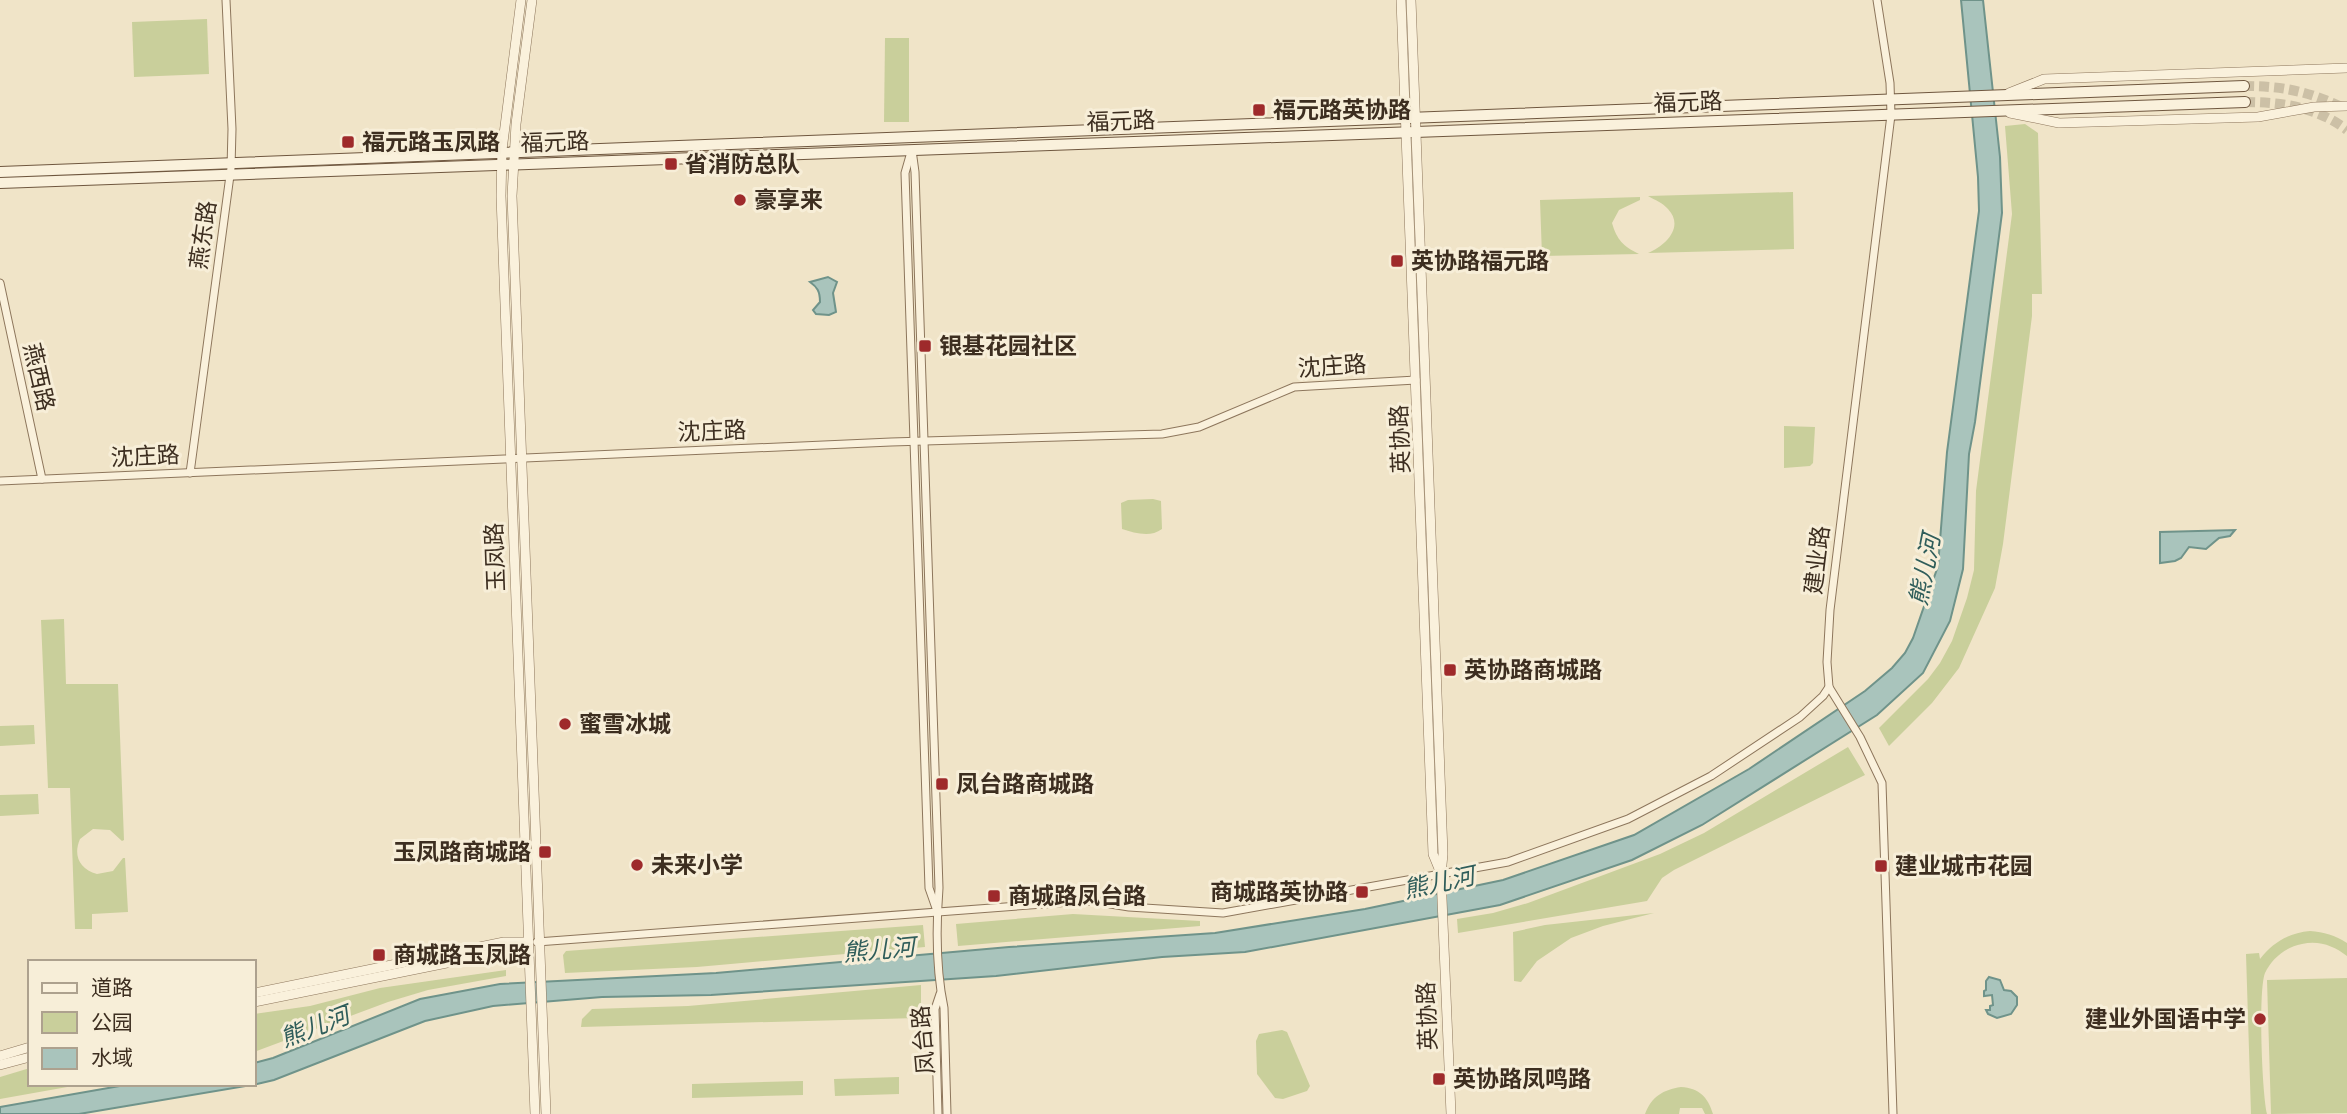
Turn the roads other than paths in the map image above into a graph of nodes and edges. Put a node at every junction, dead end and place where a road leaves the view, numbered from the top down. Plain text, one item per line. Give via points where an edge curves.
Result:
1 (226, 0) edge
2 (521, 0) edge
3 (532, 0) edge
4 (1401, 0) edge
5 (1411, 0) edge
6 (1877, 0) edge
7 (2347, 68) edge
8 (2244, 86) tunnel mouth
9 (2000, 95) junction
10 (1891, 99) junction
11 (2245, 102) tunnel mouth
12 (2347, 106) edge
13 (1999, 111) junction
14 (1891, 115) junction
15 (1411, 117) junction
16 (1411, 133) junction
17 (912, 150) junction
18 (507, 159) junction
19 (230, 169) junction
20 (0, 172) edge
21 (0, 183) edge
22 (0, 283) edge
23 (1416, 380) junction
24 (924, 441) junction
25 (914, 442) junction
26 (522, 458) junction
27 (511, 459) junction
28 (190, 473) junction
29 (42, 479) junction
30 (0, 481) edge
31 (1829, 687) junction
32 (1441, 880) junction
33 (937, 912) junction
34 (534, 942) junction
35 (256, 993) edge
36 (940, 993) junction
37 (256, 1002) edge
38 (537, 1016) junction
39 (28, 1048) edge
40 (0, 1056) edge
41 (28, 1058) edge
42 (0, 1065) edge
43 (535, 1114) edge
44 (546, 1114) edge
45 (938, 1114) edge
46 (947, 1114) edge
47 (1451, 1114) edge
48 (1893, 1114) edge

1 - 19 street, 燕东路
2 - 18 street, 玉凤路
3 - 18 street, 玉凤路
4 - 15 street, 英协路
5 - 15 street, 英协路
6 - 10 street, 建业路
7 - 9 street via 2044,79
8 - 9 main road, 福元路
9 - 10 main road, 福元路
10 - 14 street, 建业路
10 - 15 main road, 福元路
11 - 13 main road, 福元路
12 - 13 street via 2258,117 2059,123
13 - 14 main road, 福元路
14 - 16 main road, 福元路
14 - 31 street, 建业路 via 1830,610
15 - 16 street, 英协路
15 - 18 main road, 福元路
16 - 17 main road, 福元路
16 - 23 street, 英协路
16 - 32 street, 英协路 via 1433,566
17 - 18 main road, 福元路
17 - 24 street
17 - 25 street via 905,173
18 - 19 main road, 福元路
18 - 26 street, 玉凤路
18 - 27 street, 玉凤路 via 501,195
19 - 20 main road, 福元路
19 - 21 main road, 福元路
19 - 28 street, 燕东路
22 - 29 street, 燕西路
23 - 24 street, 沈庄路 via 1294,387 1199,427 1161,434
23 - 32 street, 英协路 via 1433,854
24 - 25 street, 沈庄路
24 - 33 street
25 - 26 street, 沈庄路
25 - 33 street via 929,888
26 - 27 street, 沈庄路
26 - 34 street, 玉凤路
27 - 28 street, 沈庄路
27 - 34 street, 玉凤路
28 - 29 street, 沈庄路
29 - 30 street, 沈庄路
31 - 32 street via 1800,717 1732,763 1628,820
31 - 48 street, 建业路 via 1880,776 1883,795
32 - 33 street via 1223,913 1129,908 1091,901
32 - 47 street, 英协路
33 - 34 street
33 - 36 street
34 - 35 street via 504,942
34 - 37 street
34 - 38 street, 玉凤路
36 - 45 street, 凤台路 via 935,1009
36 - 46 street, 凤台路
38 - 43 street, 玉凤路
38 - 44 street, 玉凤路
39 - 40 street
41 - 42 street

